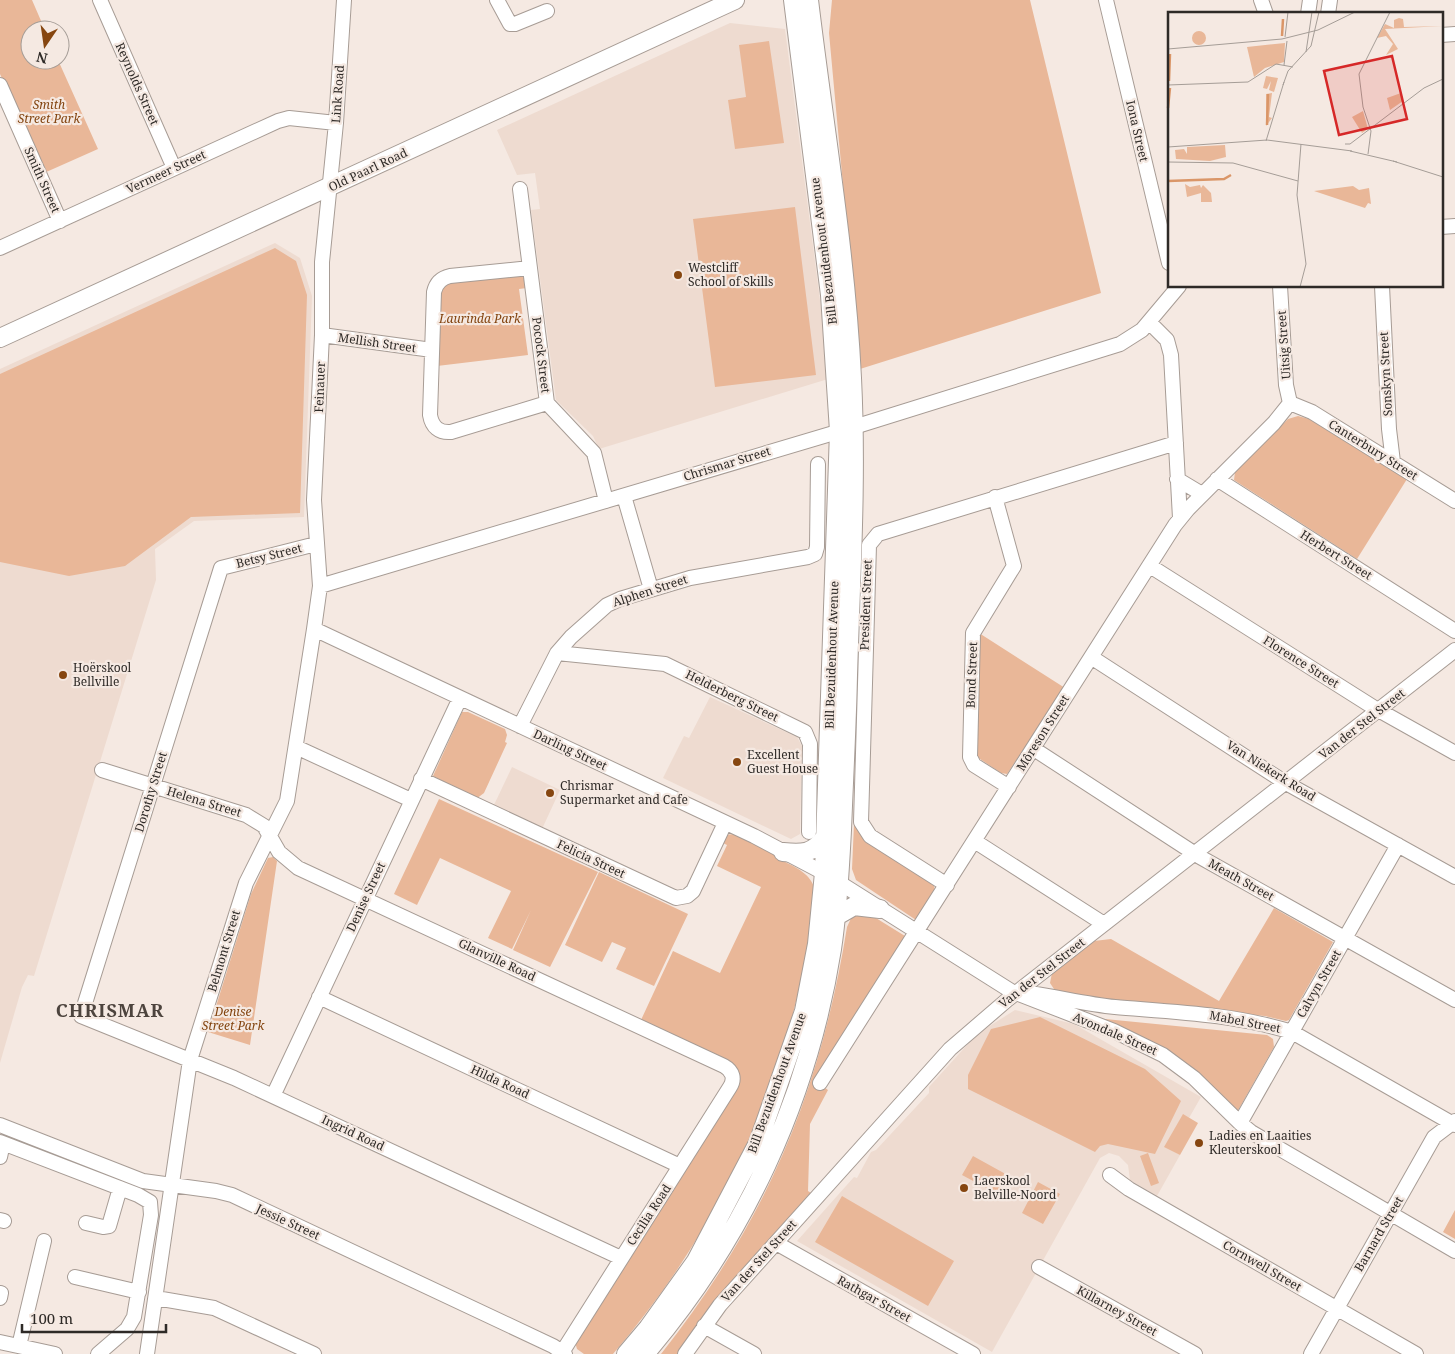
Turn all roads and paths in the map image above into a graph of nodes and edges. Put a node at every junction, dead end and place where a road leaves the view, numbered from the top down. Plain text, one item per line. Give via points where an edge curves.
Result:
1 (100, 0) edge
2 (344, 0) edge
3 (498, 0) edge
4 (735, 0) edge
5 (793, 0) edge
6 (809, 0) edge
7 (1106, 0) edge
8 (547, 11) dead end
9 (1455, 34) edge
10 (1442, 35) edge
11 (0, 85) edge
12 (336, 123) junction
13 (174, 168) junction
14 (330, 187) junction
15 (520, 189) dead end
16 (60, 221) junction
17 (1455, 226) edge
18 (1442, 227) edge
19 (0, 248) edge
20 (1168, 258) edge
21 (530, 268) junction
22 (1175, 288) edge
23 (1280, 288) edge
24 (1382, 288) edge
25 (1149, 322) junction
26 (322, 335) junction
27 (0, 338) edge
28 (432, 350) junction
29 (1290, 402) junction
30 (547, 403) junction
31 (847, 429) junction
32 (1389, 429) junction
33 (1176, 443) junction
34 (1374, 451) junction
35 (1393, 462) junction
36 (818, 464) dead end
37 (1178, 478) junction
38 (1218, 480) junction
39 (1202, 494) junction
40 (624, 496) junction
41 (995, 497) junction
42 (1455, 500) edge
43 (606, 501) junction
44 (1180, 518) junction
45 (316, 544) junction
46 (1150, 566) junction
47 (221, 568) joint
48 (320, 586) junction
49 (652, 589) junction
50 (314, 630) junction
51 (1455, 631) edge
52 (1455, 650) edge
53 (557, 653) junction
54 (1091, 658) junction
55 (460, 698) junction
56 (1380, 710) junction
57 (520, 726) junction
58 (296, 747) junction
59 (1034, 749) junction
60 (1455, 753) edge
61 (102, 770) dead end
62 (421, 779) junction
63 (1286, 783) junction
64 (153, 786) junction
65 (1009, 787) junction
66 (411, 800) junction
67 (725, 822) junction
68 (817, 835) junction
69 (270, 836) junction
70 (976, 842) junction
71 (1398, 845) junction
72 (783, 852) junction
73 (1196, 853) junction
74 (824, 873) junction
75 (1455, 877) edge
76 (839, 883) junction
77 (947, 885) junction
78 (365, 898) junction
79 (880, 909) junction
80 (835, 917) junction
81 (1104, 924) junction
82 (918, 933) junction
83 (1345, 938) junction
84 (1015, 992) junction
85 (319, 997) junction
86 (1455, 1000) edge
87 (81, 1016) joint
88 (1292, 1032) junction
89 (190, 1060) junction
90 (732, 1075) joint
91 (820, 1083) dead end
92 (273, 1096) junction
93 (1240, 1123) junction
94 (1454, 1123) edge
95 (0, 1125) edge
96 (2, 1142) edge
97 (0, 1157) edge
98 (680, 1166) junction
99 (1110, 1175) dead end
100 (172, 1186) junction
101 (120, 1188) junction
102 (1390, 1214) junction
103 (86, 1223) dead end
104 (44, 1241) dead end
105 (776, 1243) junction
106 (1455, 1251) edge
107 (622, 1258) junction
108 (1039, 1267) dead end
109 (75, 1277) dead end
110 (139, 1292) junction
111 (156, 1298) junction
112 (1336, 1309) junction
113 (704, 1326) junction
114 (0, 1342) edge
115 (20, 1346) junction
116 (563, 1353) edge
117 (55, 1354) edge
118 (98, 1354) edge
119 (147, 1354) edge
120 (314, 1354) edge
121 (626, 1354) edge
122 (645, 1354) edge
123 (685, 1354) edge
124 (754, 1354) edge
125 (973, 1354) edge
126 (1195, 1354) edge
127 (1311, 1354) edge
128 (1416, 1354) edge

1 - 13 street, Reynolds Street
2 - 12 street, Link Road
3 - 8 street via 510,24
4 - 14 main road, Old Paarl Road
5 - 31 main road, Bill Bezuidenhout Avenue
6 - 31 main road, Bill Bezuidenhout Avenue via 843,266
7 - 20 street, Iona Street
9 - 10 street
11 - 16 street, Smith Street
12 - 13 street, Vermeer Street via 281,120
12 - 14 street, Link Road
13 - 16 street, Vermeer Street
14 - 26 street, Feinauer via 322,262
14 - 27 main road, Old Paarl Road
15 - 21 street, Pocock Street
16 - 19 street, Vermeer Street
17 - 18 street
21 - 28 street via 442,278 434,292
21 - 30 street, Pocock Street
22 - 25 street
23 - 29 street, Uitsig Street via 1286,385
24 - 32 street, Sonskyn Street
25 - 31 street, Chrismar Street via 1120,344
25 - 33 street via 1165,337 1170,351
26 - 28 street, Mellish Street
26 - 45 street, Feinauer via 314,500
28 - 30 street via 430,419 442,431 452,432
29 - 34 street, Canterbury Street
29 - 38 street, Môreson Street
30 - 43 street, Pocock Street via 594,453
31 - 40 street, Chrismar Street
31 - 68 main road, Bill Bezuidenhout Avenue
31 - 76 main road, Bill Bezuidenhout Avenue via 847,723
32 - 34 street via 1385,443
32 - 35 street, Sonskyn Street
33 - 37 street
33 - 41 street, President Street
34 - 35 street, Canterbury Street
35 - 42 street, Canterbury Street
36 - 49 street, Alphen Street via 817,547 812,556 690,578
37 - 39 street
37 - 44 street
38 - 39 street, Môreson Street
38 - 51 street, Herbert Street
39 - 44 street, Môreson Street
40 - 43 street, Chrismar Street
40 - 49 street
41 - 65 street, Bond Street via 1014,566 973,633 970,760
41 - 77 street, President Street via 878,534 872,539 868,552 861,822 870,836
43 - 48 street, Chrismar Street
44 - 46 street, Môreson Street
45 - 47 street, Betsy Street
45 - 48 street, Feinauer
46 - 54 street, Môreson Street
46 - 56 street, Florence Street
47 - 64 street, Dorothy Street
48 - 50 street, Belmont Street
49 - 53 street, Alphen Street via 607,605
50 - 55 street, Darling Street
50 - 58 street, Belmont Street
52 - 56 street, Van der Stel Street
53 - 57 street, Alphen Street
53 - 68 street, Helderberg Street via 664,664 804,732 810,744
54 - 59 street, Môreson Street
54 - 63 street, Van Niekerk Road
55 - 57 street, Darling Street
55 - 62 street, Denise Street
56 - 60 street, Florence Street
56 - 63 street, Van der Stel Street
57 - 67 street, Darling Street
58 - 66 street
58 - 69 street, Belmont Street via 287,801
59 - 65 street, Môreson Street
59 - 73 street, Meath Street
61 - 64 street, Helena Street
62 - 66 street, Denise Street
62 - 67 street, Felicia Street via 676,898 683,898 693,891
63 - 71 street, Van Niekerk Road
63 - 73 street, Van der Stel Street
64 - 69 street, Helena Street via 246,815 264,826
64 - 87 street, Dorothy Street
65 - 70 street, Môreson Street
66 - 78 street, Denise Street
67 - 72 street, Darling Street
68 - 72 main road via 819,846 806,853
68 - 74 main road, Bill Bezuidenhout Avenue
69 - 78 street, Glanville Road via 279,852 298,868
69 - 89 street, Belmont Street via 246,883
70 - 77 street, Môreson Street
70 - 81 street
71 - 75 street, Van Niekerk Road
71 - 83 street, Calvyn Street
72 - 74 street, Darling Street
73 - 81 street, Van der Stel Street
73 - 83 street, Meath Street
74 - 76 street, Darling Street
74 - 121 main road, Bill Bezuidenhout Avenue via 817,944 804,1011 758,1143 696,1261
76 - 79 street, Avondale Street
76 - 80 main road, Bill Bezuidenhout Avenue
77 - 82 street, Môreson Street
78 - 85 street, Denise Street
78 - 90 street, Glanville Road via 724,1066
79 - 80 main road via 854,906
79 - 82 street, Avondale Street
80 - 122 main road, Bill Bezuidenhout Avenue via 832,949 817,1018 797,1090 774,1150 733,1234 691,1297
81 - 84 street, Van der Stel Street
82 - 84 street, Avondale Street
82 - 91 street, Môreson Street
83 - 86 street, Meath Street
83 - 88 street, Calvyn Street
84 - 88 street, Mabel Street via 1091,1004 1215,1015
84 - 93 street, Avondale Street via 1114,1031 1163,1055 1194,1078
84 - 105 street, Van der Stel Street via 950,1049
85 - 92 street, Denise Street
85 - 98 street, Hilda Road
87 - 89 street, Ingrid Road
88 - 93 street, Calvyn Street
88 - 94 street, Mabel Street
89 - 92 street, Ingrid Road
89 - 100 street, Belmont Street
90 - 98 street, Cecilia Road via 730,1087
92 - 107 street, Ingrid Road
93 - 102 street, Avondale Street via 1306,1166
94 - 102 street, Barnard Street via 1434,1137
95 - 100 street, Jessie Street via 144,1181
96 - 97 street
96 - 101 street
98 - 107 street, Cecilia Road
99 - 112 street, Cornwell Street
100 - 111 street, Belmont Street
100 - 116 street, Jessie Street via 216,1190 232,1195
101 - 103 street via 109,1226
101 - 110 street via 146,1199 151,1208
102 - 106 street, Avondale Street
102 - 112 street, Barnard Street
104 - 115 street
105 - 113 street, Van der Stel Street
105 - 125 street, Rathgar Street
107 - 116 street, Cecilia Road
108 - 126 street, Killarney Street
109 - 110 street
110 - 118 street via 132,1322
111 - 119 street, Belmont Street
111 - 120 street via 214,1308
112 - 127 street, Barnard Street
112 - 128 street, Cornwell Street
113 - 123 street, Van der Stel Street
113 - 124 street
114 - 115 street
115 - 117 street

